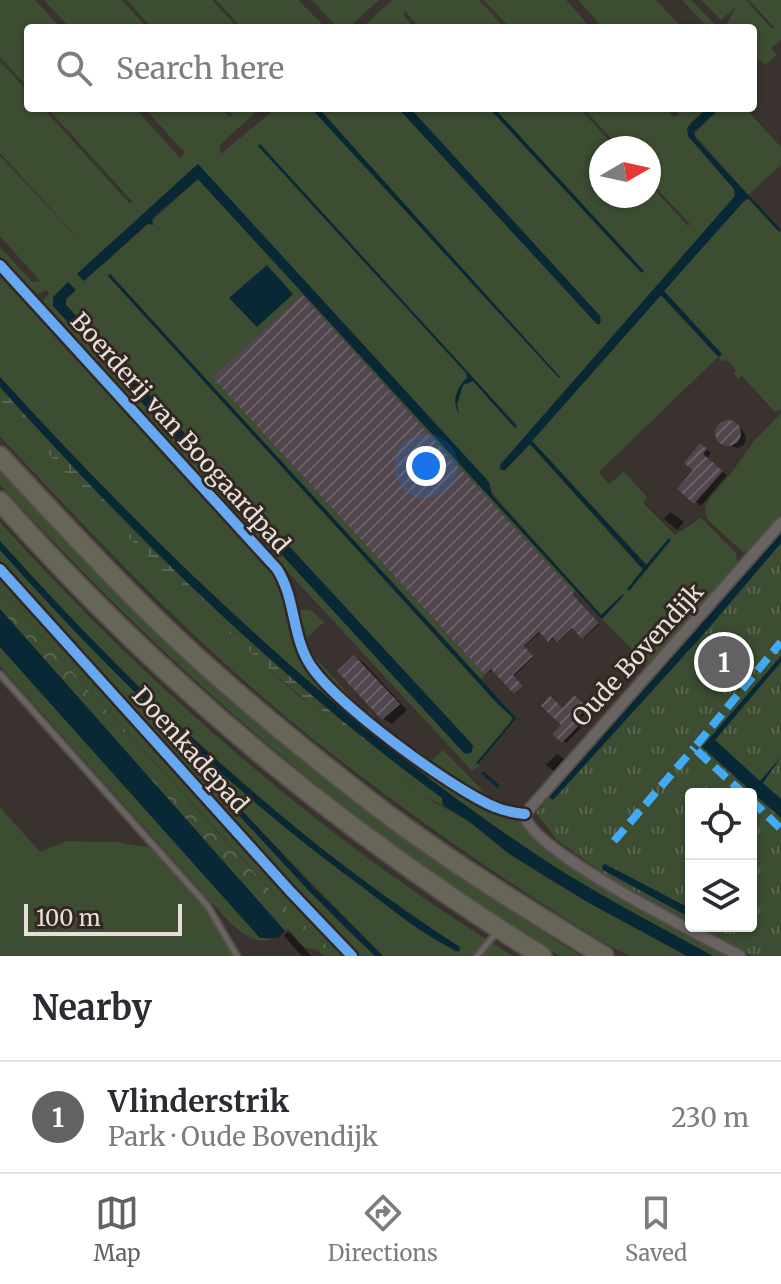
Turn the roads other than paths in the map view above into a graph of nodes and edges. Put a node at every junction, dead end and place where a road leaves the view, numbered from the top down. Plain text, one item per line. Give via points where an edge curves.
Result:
1 (0, 456) edge
2 (0, 501) edge
3 (781, 523) edge
4 (0, 674) edge
5 (499, 929) junction
6 (237, 956) edge
7 (477, 956) edge
8 (542, 956) edge
9 (604, 956) edge
10 (740, 956) edge

1 - 9 highway via 151,614 281,729 431,845
2 - 5 highway via 163,669 265,758 362,834
3 - 10 street, Oude Bovendijk via 525,814 529,826 558,852 612,888
4 - 6 lane via 207,905
5 - 7 lane
5 - 8 highway

